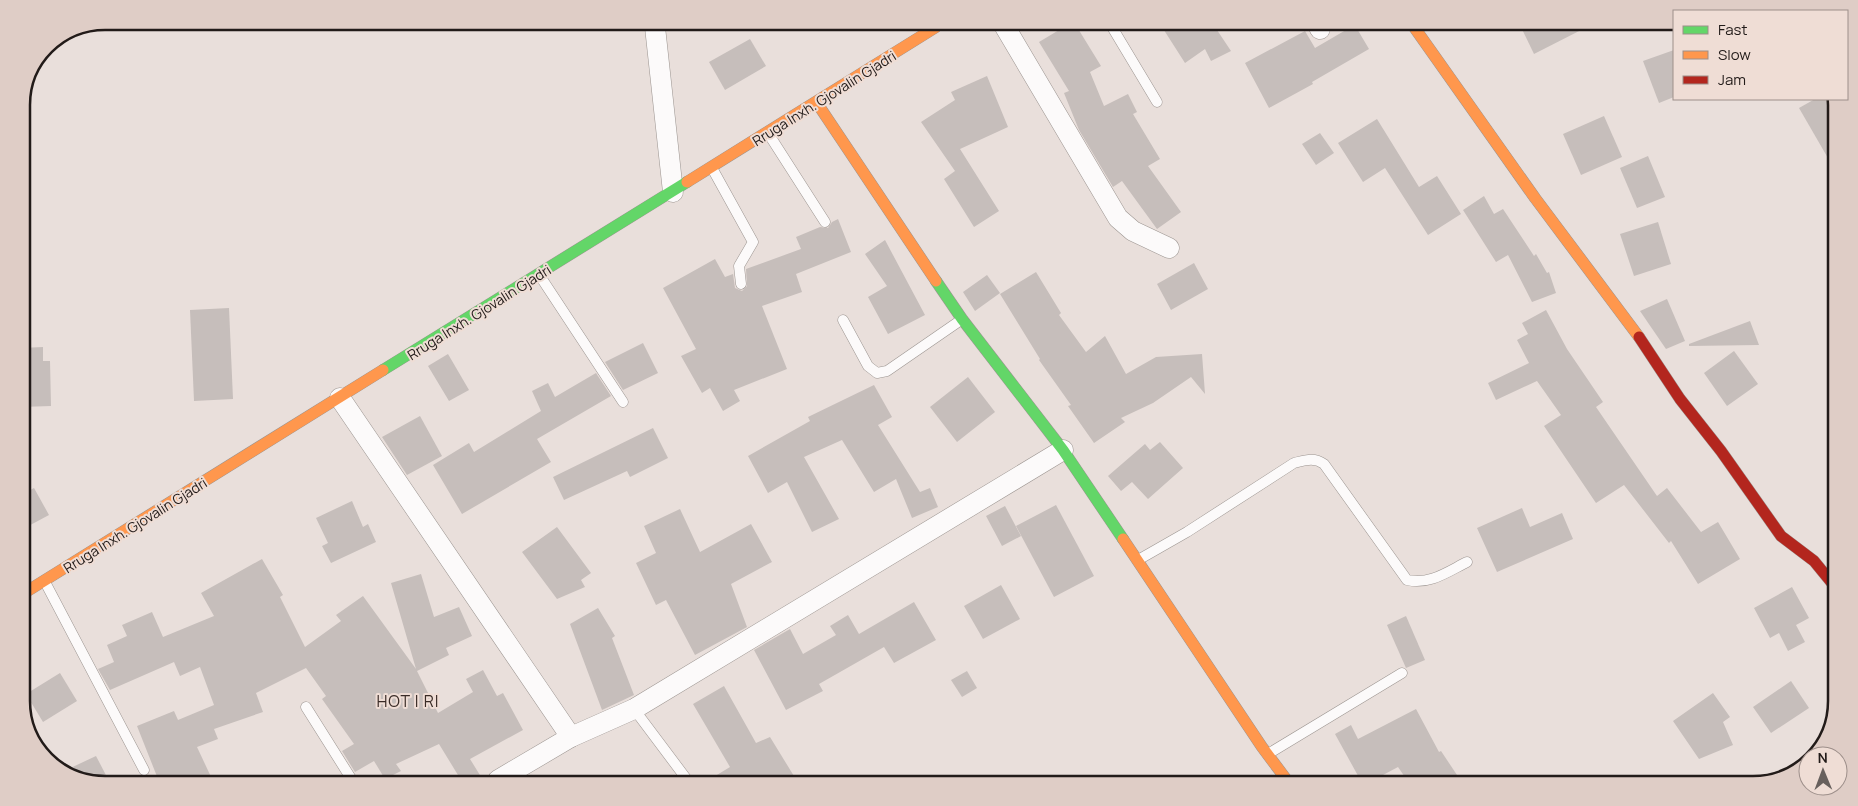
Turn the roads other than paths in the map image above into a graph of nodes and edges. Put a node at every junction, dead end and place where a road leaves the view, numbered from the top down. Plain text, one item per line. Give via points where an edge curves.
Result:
1 (655, 30) edge
2 (933, 30) edge
3 (1006, 30) edge
4 (1113, 30) edge
5 (1415, 30) edge
6 (1157, 102) dead end
7 (817, 104) junction
8 (768, 133) junction
9 (712, 168) junction
10 (673, 192) junction
11 (825, 222) dead end
12 (1169, 248) dead end
13 (539, 275) junction
14 (741, 284) dead end
15 (962, 319) junction
16 (844, 320) dead end
17 (340, 398) junction
18 (623, 402) dead end
19 (1063, 450) junction
20 (1138, 560) junction
21 (1467, 562) dead end
22 (1828, 578) edge
23 (44, 581) junction
24 (30, 590) edge
25 (1402, 673) dead end
26 (306, 707) dead end
27 (634, 709) junction
28 (572, 737) junction
29 (1267, 754) junction
30 (144, 770) dead end
31 (349, 776) edge
32 (505, 776) edge
33 (684, 776) edge
34 (1284, 776) edge

1 - 10 street
2 - 7 street, Rruga Inxh. Gjovalin Gjadri
3 - 12 street via 1118,218 1133,231
4 - 6 lane
5 - 22 street via 1781,536 1814,561
7 - 8 street, Rruga Inxh. Gjovalin Gjadri
7 - 15 street
8 - 9 street, Rruga Inxh. Gjovalin Gjadri
8 - 11 lane
9 - 10 street, Rruga Inxh. Gjovalin Gjadri
9 - 14 lane via 753,242 739,266
10 - 13 street, Rruga Inxh. Gjovalin Gjadri
13 - 17 street, Rruga Inxh. Gjovalin Gjadri
13 - 18 lane
15 - 16 lane via 887,371 877,373 868,366
15 - 19 street
17 - 23 street, Rruga Inxh. Gjovalin Gjadri
17 - 28 street
19 - 20 street
19 - 27 street
20 - 21 lane via 1294,463 1318,459 1407,580 1420,583 1431,580
20 - 29 street
23 - 24 street, Rruga Inxh. Gjovalin Gjadri
23 - 30 lane
25 - 29 lane
26 - 31 lane
27 - 28 street
27 - 33 lane
28 - 32 street
29 - 34 street

